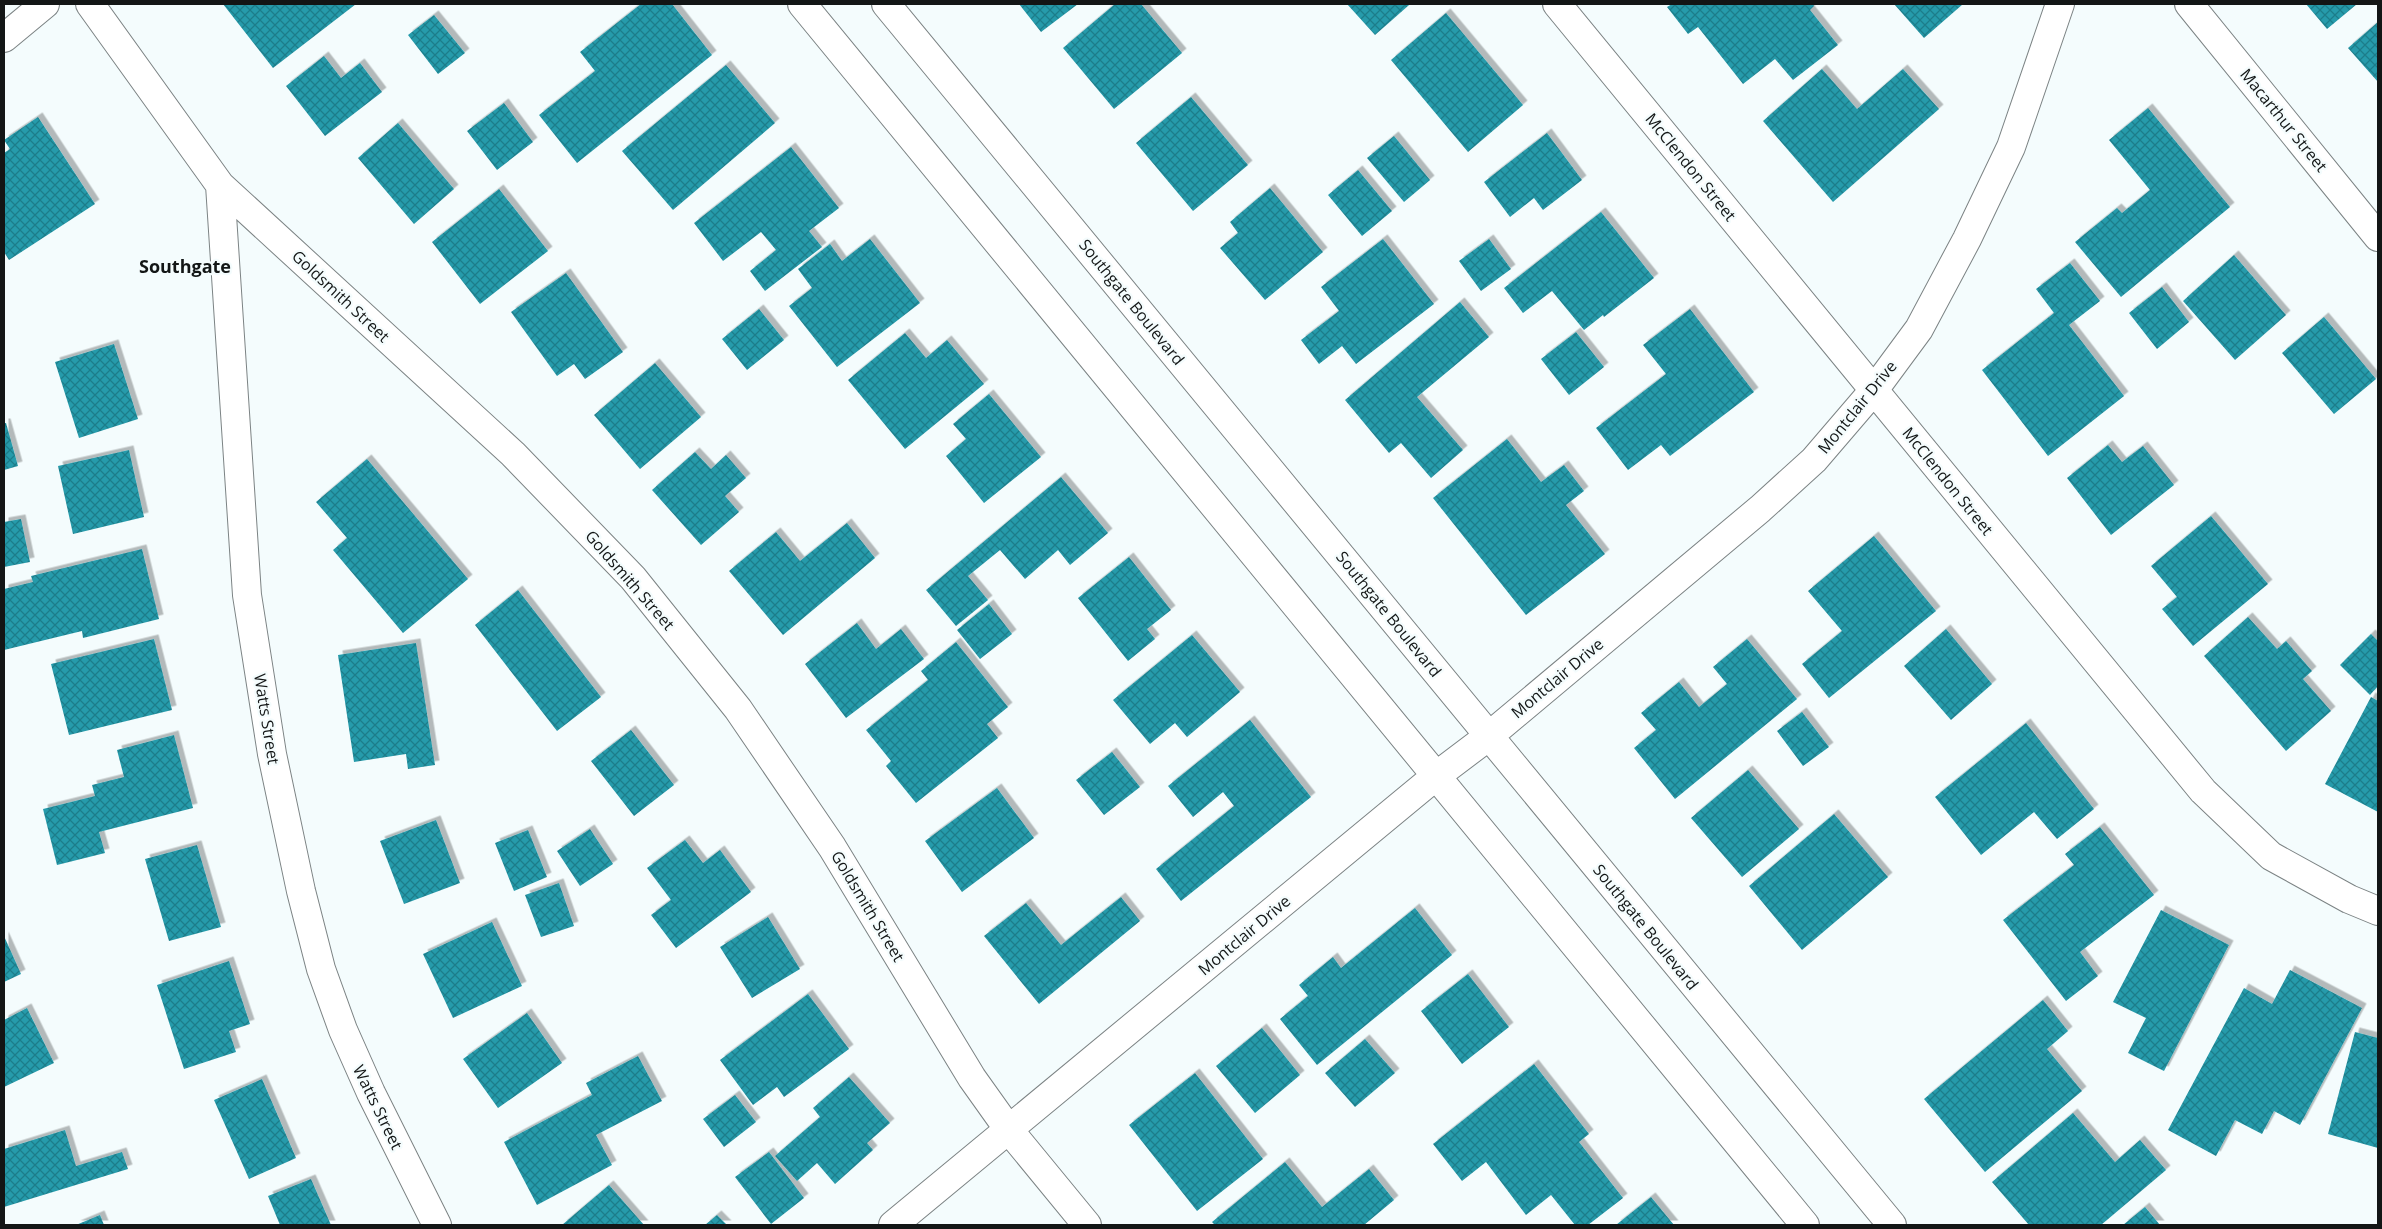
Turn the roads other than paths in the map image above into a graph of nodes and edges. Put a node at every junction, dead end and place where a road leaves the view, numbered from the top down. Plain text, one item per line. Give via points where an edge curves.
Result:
1 (45, 4) edge
2 (90, 4) edge
3 (802, 4) edge
4 (886, 4) edge
5 (1557, 4) edge
6 (2060, 4) edge
7 (2189, 4) edge
8 (4, 38) edge
9 (220, 185) junction
10 (2378, 237) edge
11 (1874, 390) junction
12 (1489, 736) junction
13 (1436, 776) junction
14 (2378, 911) edge
15 (1009, 1130) junction
16 (437, 1225) edge
17 (893, 1225) edge
18 (1087, 1225) edge
19 (1805, 1225) edge
20 (1892, 1225) edge

1 - 8 street
2 - 9 street, Goldsmith Street
3 - 13 street
4 - 12 street, Southgate Boulevard
5 - 11 street, McClendon Street
6 - 11 street, Montclair Drive via 2011,146 1967,239 1919,328
7 - 10 street, Macarthur Street
9 - 15 street, Goldsmith Street via 513,454 633,578 738,709 827,839 972,1078
9 - 16 street, Watts Street via 247,595 272,754 300,891 342,1030
11 - 12 street, Montclair Drive via 1814,460 1760,509
11 - 14 street, McClendon Street via 2203,791 2271,856 2349,899
12 - 13 street, Montclair Drive
12 - 20 street, Southgate Boulevard
13 - 15 street, Montclair Drive
13 - 19 street
15 - 17 street, Montclair Drive
15 - 18 street, Goldsmith Street

